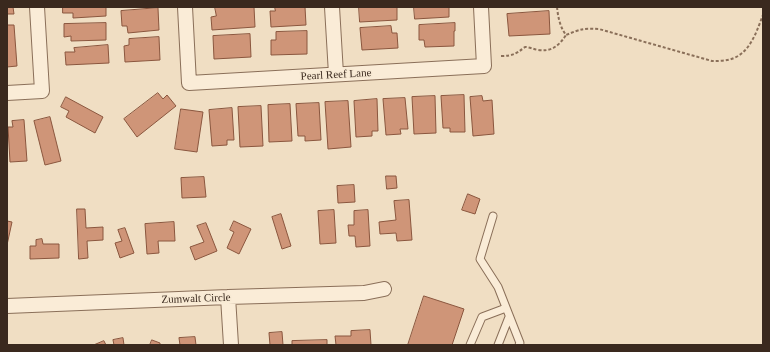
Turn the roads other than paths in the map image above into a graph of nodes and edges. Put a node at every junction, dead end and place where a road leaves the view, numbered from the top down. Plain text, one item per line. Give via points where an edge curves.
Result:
1 (37, 7) edge
2 (185, 7) edge
3 (332, 7) edge
4 (481, 7) edge
5 (336, 74) junction
6 (7, 93) edge
7 (493, 216) dead end
8 (384, 289) dead end
9 (228, 297) junction
10 (7, 306) edge
11 (506, 308) junction
12 (510, 317) junction
13 (231, 345) edge
14 (470, 345) edge
15 (498, 345) edge
16 (519, 345) edge

1 - 6 street via 42,91
2 - 5 street, Pearl Reef Lane via 189,83
3 - 5 street
4 - 5 street, Pearl Reef Lane via 484,66
7 - 11 lane via 480,259 498,287
8 - 9 street, Zumwalt Circle via 364,293
9 - 10 street, Zumwalt Circle
9 - 13 street
11 - 12 lane
11 - 14 lane via 482,317
12 - 15 lane
12 - 16 lane

